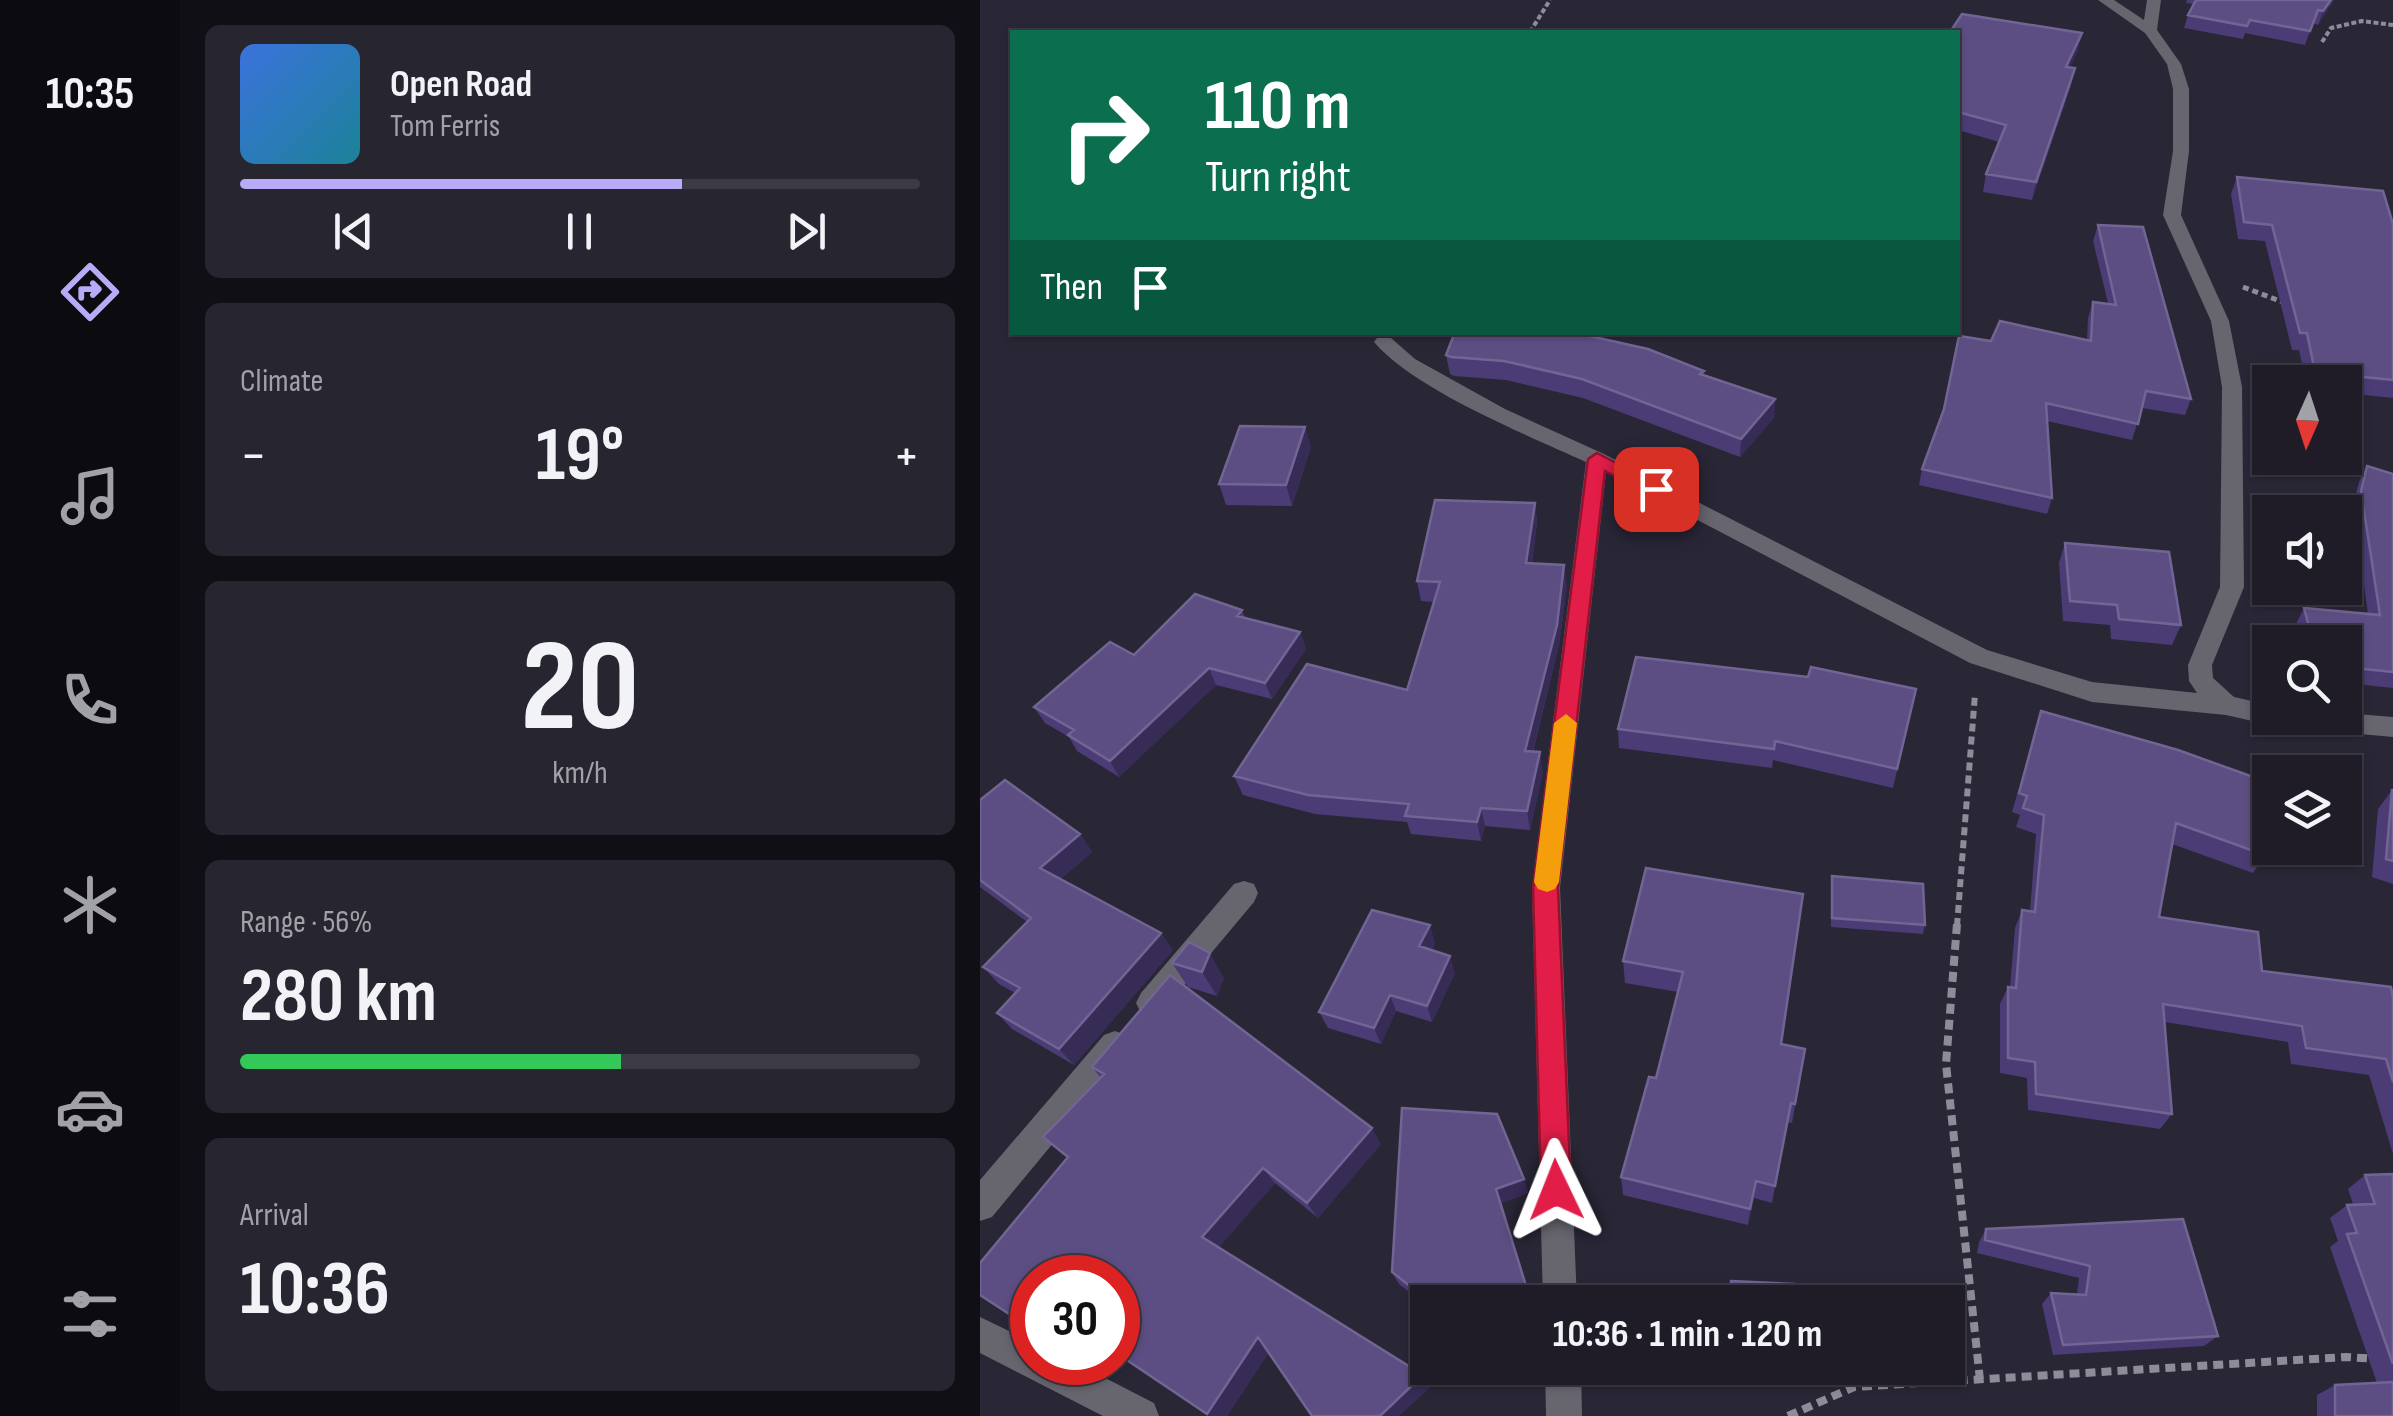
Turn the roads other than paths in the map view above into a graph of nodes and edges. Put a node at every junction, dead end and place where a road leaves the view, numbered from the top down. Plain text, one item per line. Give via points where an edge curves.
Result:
1 (2105, 0) edge
2 (2154, 0) edge
3 (2150, 30) junction
4 (1384, 342) dead end
5 (1597, 459) junction
6 (2226, 705) junction
7 (2252, 711) edge
8 (2362, 724) edge
9 (2393, 727) edge
10 (1244, 893) dead end
11 (980, 1205) edge
12 (1559, 1285) edge
13 (980, 1334) edge
14 (1010, 1350) edge
15 (1080, 1385) edge
16 (1563, 1385) edge
17 (1141, 1416) edge
18 (1564, 1416) edge

1 - 3 street
2 - 3 street
3 - 6 street via 2174,64 2180,89 2172,215 2220,321 2232,387 2232,587 2200,665 2201,681
4 - 5 street via 1498,414
5 - 6 street via 1979,657 2092,692
5 - 12 street via 1546,888
6 - 7 street
8 - 9 street
10 - 11 street
13 - 14 street
15 - 17 street
16 - 18 street

